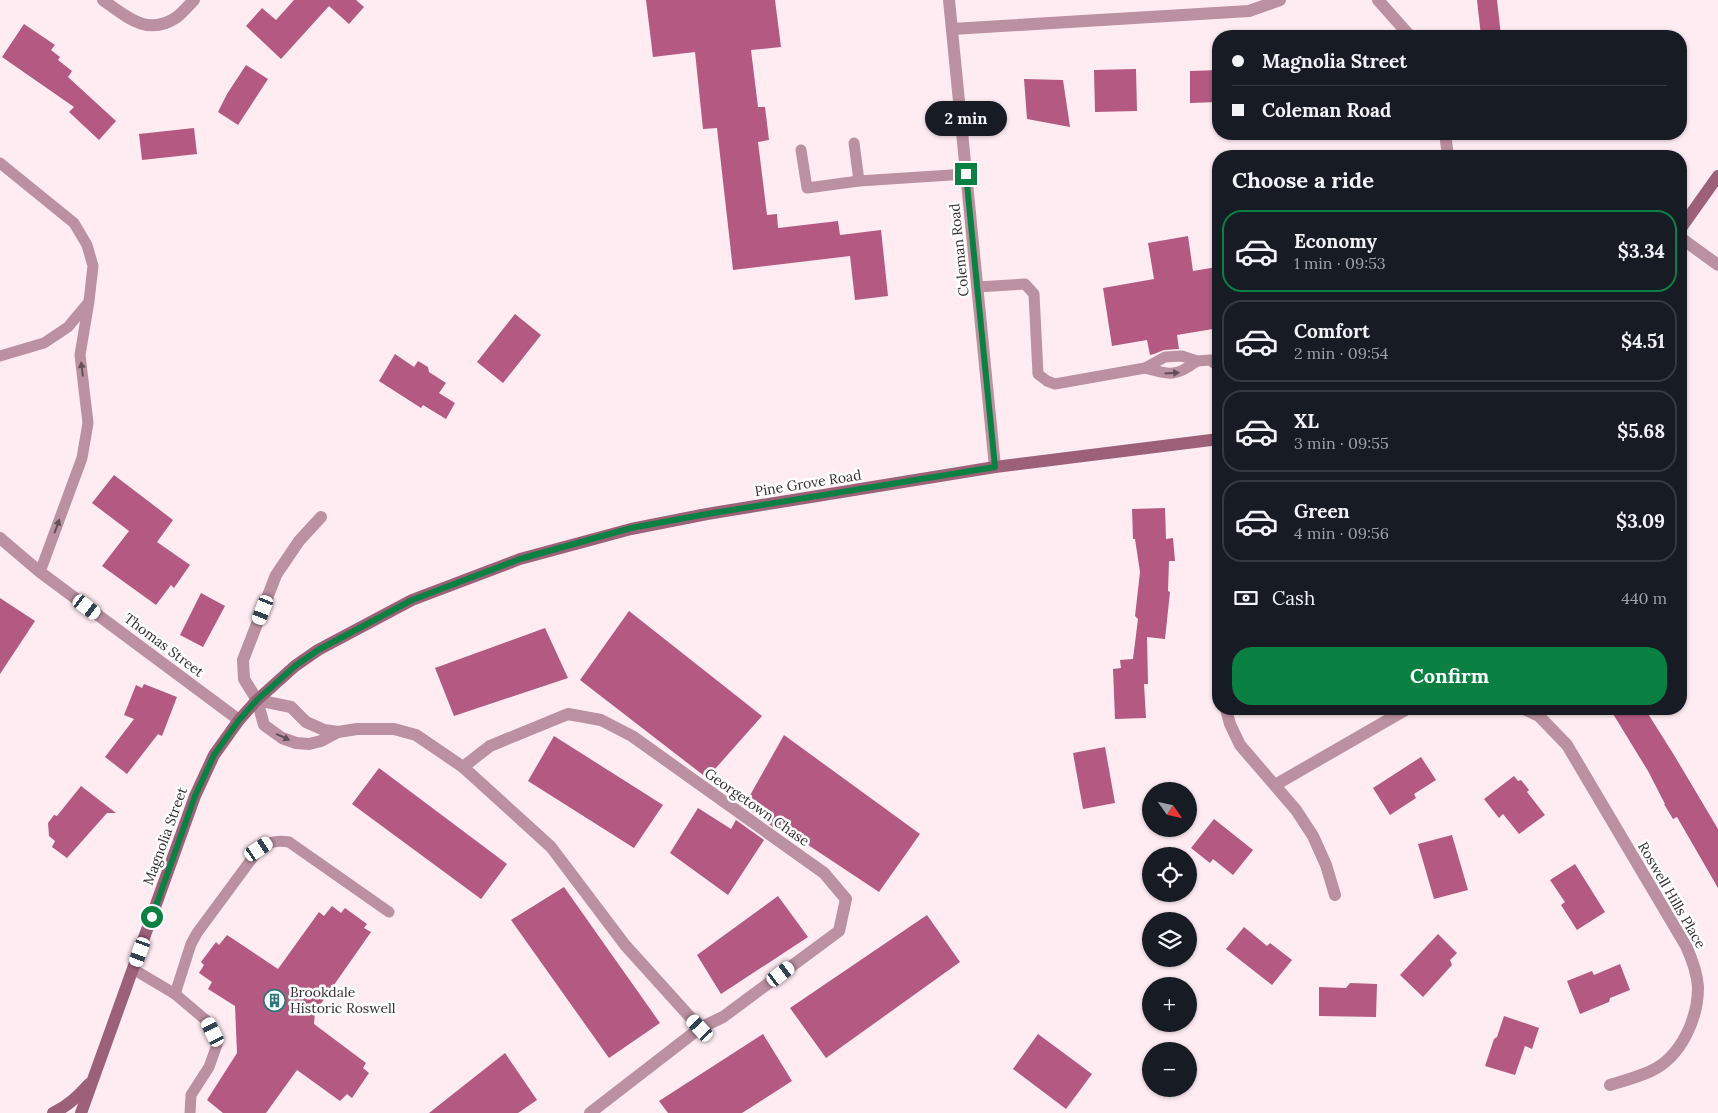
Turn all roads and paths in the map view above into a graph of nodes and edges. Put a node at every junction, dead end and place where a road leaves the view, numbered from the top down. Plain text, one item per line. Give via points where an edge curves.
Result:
1 (103, 0) edge
2 (194, 0) edge
3 (949, 0) edge
4 (1280, 0) edge
5 (1378, 0) edge
6 (952, 29) junction
7 (1405, 30) edge
8 (854, 143) dead end
9 (801, 150) dead end
10 (0, 163) edge
11 (966, 174) junction
12 (1718, 176) edge
13 (859, 181) junction
14 (1687, 220) edge
15 (1687, 242) edge
16 (1718, 265) edge
17 (977, 287) junction
18 (89, 301) junction
19 (0, 356) edge
20 (1197, 361) junction
21 (1212, 362) edge
22 (1145, 368) junction
23 (1212, 440) edge
24 (995, 467) junction
25 (321, 518) dead end
26 (0, 538) edge
27 (40, 572) junction
28 (412, 600) joint
29 (257, 700) junction
30 (1228, 715) edge
31 (1396, 715) edge
32 (1537, 715) edge
33 (239, 720) junction
34 (338, 732) junction
35 (463, 767) junction
36 (1275, 785) junction
37 (1335, 895) dead end
38 (390, 912) dead end
39 (133, 969) junction
40 (176, 994) junction
41 (700, 1028) junction
42 (94, 1078) junction
43 (1610, 1085) dead end
44 (53, 1113) edge
45 (81, 1113) edge
46 (190, 1113) edge
47 (590, 1113) edge

1 - 2 street via 132,20 156,26 177,17
3 - 6 street, Coleman Road
4 - 6 street via 1249,11
5 - 7 street
6 - 11 street, Coleman Road
8 - 13 lane
9 - 13 lane via 806,188
10 - 18 lane via 74,223 87,245 93,266
11 - 13 lane
11 - 17 street, Coleman Road
12 - 14 main road
15 - 16 street
17 - 22 lane via 1025,284 1034,294 1038,374 1046,381 1055,384
17 - 24 street, Coleman Road
18 - 19 lane via 68,327 44,343
27 -> 18 lane via 82,458 88,423 80,355
20 - 21 lane
20 - 22 lane via 1182,356 1165,357
22 -> 20 lane via 1164,373 1182,372
23 - 24 main road, Pine Grove Road
24 - 28 main road, Pine Grove Road via 631,528 520,559
25 - 29 street via 299,541 276,575 243,660 244,679
26 - 27 street, Thomas Street
27 - 33 street, Thomas Street
28 - 29 main road, Magnolia Street via 318,650
29 - 33 main road, Magnolia Street
29 - 34 street via 291,707 306,722
29 -> 34 street via 264,725 282,738 309,744
30 - 36 street via 1240,745
31 - 36 street
32 - 43 street, Roswell Hills Place via 1568,745 1686,946 1698,986 1691,1026 1667,1060 1652,1071
33 - 39 main road, Magnolia Street via 214,755 195,796
34 - 35 street via 373,728 416,735
35 - 41 street via 551,847 625,945
35 - 41 street, Georgetown Chase via 490,746 568,714 601,720 632,736 824,873 846,899 839,931 723,1017
36 - 37 street via 1313,836
38 - 40 lane via 288,842 277,840 268,843 259,849 197,933
39 - 40 lane
39 - 42 main road, Magnolia Street
40 - 46 lane via 208,1022 218,1042 209,1067 191,1095
41 - 47 street, Georgetown Chase
42 - 44 main road via 78,1097
42 - 45 main road, Magnolia Street

